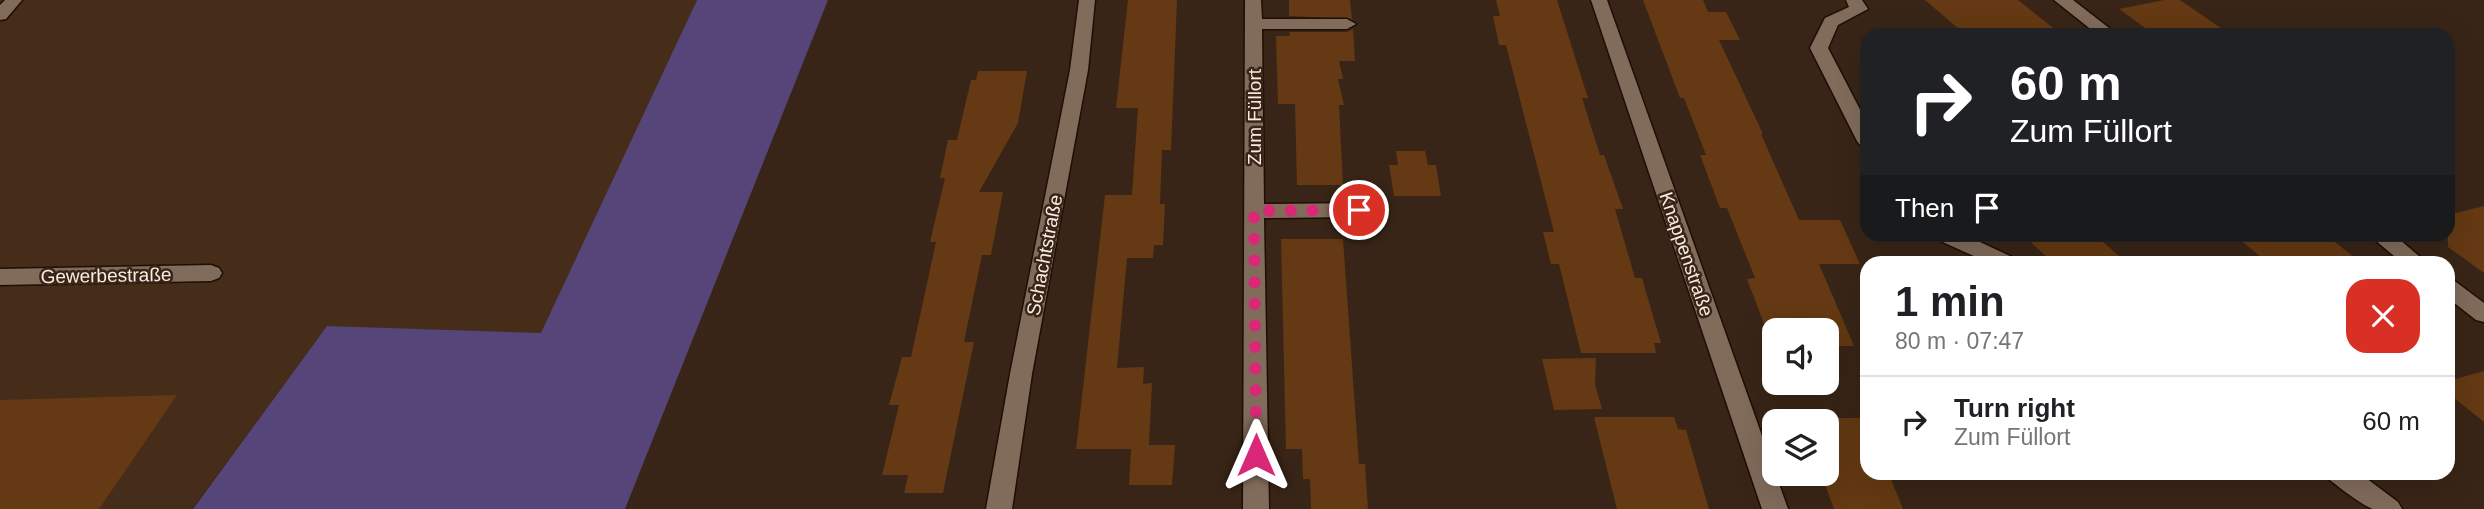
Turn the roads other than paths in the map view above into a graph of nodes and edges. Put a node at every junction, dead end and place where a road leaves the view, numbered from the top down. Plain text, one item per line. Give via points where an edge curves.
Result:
1 (14, 0) edge
2 (1087, 0) edge
3 (1253, 0) edge
4 (1599, 0) edge
5 (1854, 0) edge
6 (2062, 0) edge
7 (0, 15) edge
8 (1254, 24) junction
9 (1347, 24) dead end
10 (2100, 28) edge
11 (1860, 127) edge
12 (1359, 210) dead end
13 (1254, 211) junction
14 (1961, 242) edge
15 (2389, 242) edge
16 (1992, 256) edge
17 (2407, 256) edge
18 (211, 273) dead end
19 (0, 277) edge
20 (2455, 292) edge
21 (2484, 314) edge
22 (2350, 480) edge
23 (999, 509) edge
24 (1256, 509) edge
25 (1775, 509) edge
26 (2389, 509) edge

1 - 7 street
2 - 23 street, Schachtstraße via 1079,69
3 - 8 street, Zum Füllort
4 - 25 street, Knappenstraße
5 - 11 street via 1859,9 1831,22 1819,48
6 - 10 street
8 - 9 street
8 - 13 street, Zum Füllort
12 - 13 street
13 - 24 street, Zum Füllort
14 - 16 street
15 - 17 street
18 - 19 street, Gewerbestraße
20 - 21 street
22 - 26 street

